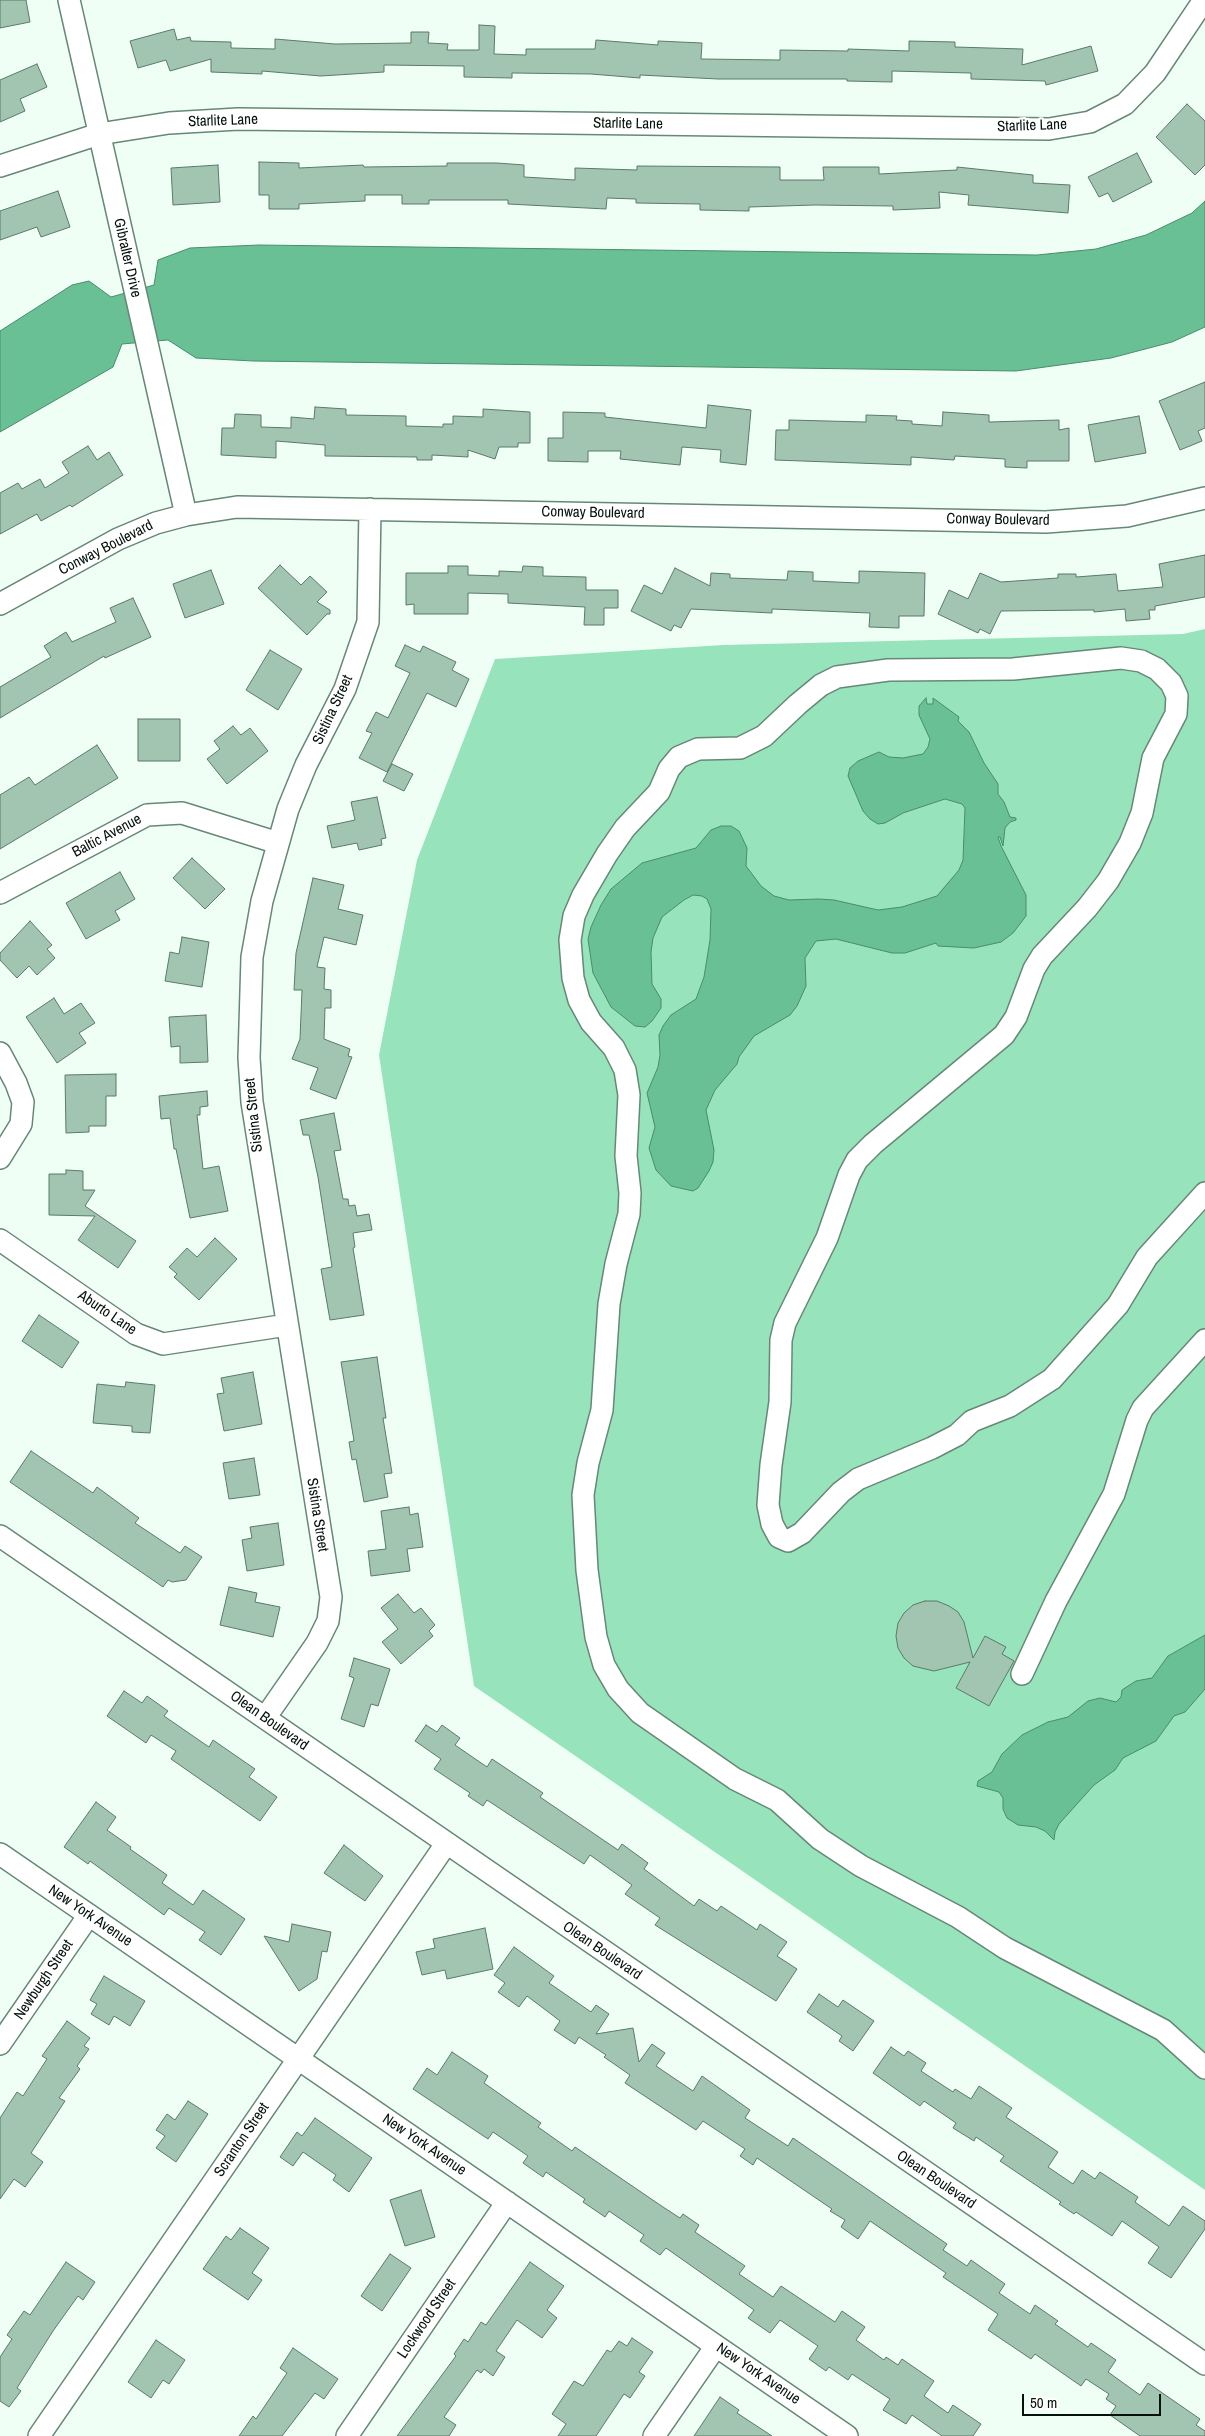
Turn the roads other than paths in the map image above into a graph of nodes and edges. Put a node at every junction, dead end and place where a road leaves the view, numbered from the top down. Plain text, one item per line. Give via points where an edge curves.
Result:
1 (69, 0) edge
2 (1204, 0) edge
3 (99, 134) junction
4 (0, 166) edge
5 (1205, 498) edge
6 (370, 509) junction
7 (186, 515) junction
8 (0, 604) edge
9 (278, 843) junction
10 (0, 893) edge
11 (0, 1053) edge
12 (0, 1158) edge
13 (1205, 1193) edge
14 (0, 1240) edge
15 (286, 1325) junction
16 (1205, 1340) edge
17 (0, 1536) edge
18 (1022, 1674) dead end
19 (265, 1718) junction
20 (446, 1844) junction
21 (0, 1854) edge
22 (89, 1915) junction
23 (0, 2044) edge
24 (298, 2058) junction
25 (1205, 2068) edge
26 (507, 2202) junction
27 (716, 2346) junction
28 (1205, 2364) edge
29 (39, 2436) edge
30 (346, 2436) edge
31 (654, 2436) edge
32 (847, 2436) edge

1 - 3 street, Gibralter Drive
2 - 3 street, Starlite Lane via 1155,73 1125,104 1090,122 1048,129 238,119 169,123
3 - 4 street, Starlite Lane
3 - 7 street, Gibralter Drive
5 - 6 street, Conway Boulevard via 1127,516 1046,522
6 - 7 street, Conway Boulevard via 237,507
6 - 9 street, Sistina Street via 368,622 345,689 306,765
7 - 8 street, Conway Boulevard via 118,539
9 - 10 street, Baltic Avenue via 182,813 147,815
9 - 15 street, Sistina Street via 262,901 252,957 249,1058 257,1144
11 - 12 street via 23,1102 22,1124
13 - 25 street via 1147,1257 1118,1305 1052,1379 1010,1406 972,1421 957,1435 932,1448 858,1479 802,1533 788,1541 778,1537 768,1505 780,1402 781,1340 785,1323 827,1238 849,1175 857,1160 874,1144 1004,1035 1016,1017 1034,968 1108,882 1130,843 1142,813 1153,758 1176,714 1177,696 1171,683 1157,669 1141,661 1121,658 1012,669 888,670 837,677 821,685 764,736 740,748 698,749 679,757 669,769 659,792 607,854 583,895 574,916 570,940 572,978 578,1000 591,1022 614,1048 626,1070 629,1095 626,1156 629,1214 609,1304 602,1410 588,1463 584,1495 587,1570 596,1637 604,1665 618,1688 640,1713 735,1780 777,1800 820,1839 861,1866 958,1917 1005,1948 1163,2030
14 - 15 street, Aburto Lane via 136,1334 163,1344
15 - 19 street, Sistina Street via 331,1597 328,1621 316,1643
16 - 18 street via 1143,1408 1114,1494 1056,1601
17 - 19 street, Olean Boulevard
19 - 20 street, Olean Boulevard
20 - 24 street, Scranton Street
20 - 28 street, Olean Boulevard
21 - 22 street, New York Avenue
22 - 23 street, Newburgh Street
22 - 24 street, New York Avenue
24 - 26 street, New York Avenue
24 - 29 street, Scranton Street
26 - 27 street, New York Avenue
26 - 30 street, Lockwood Street
27 - 31 street
27 - 32 street, New York Avenue

